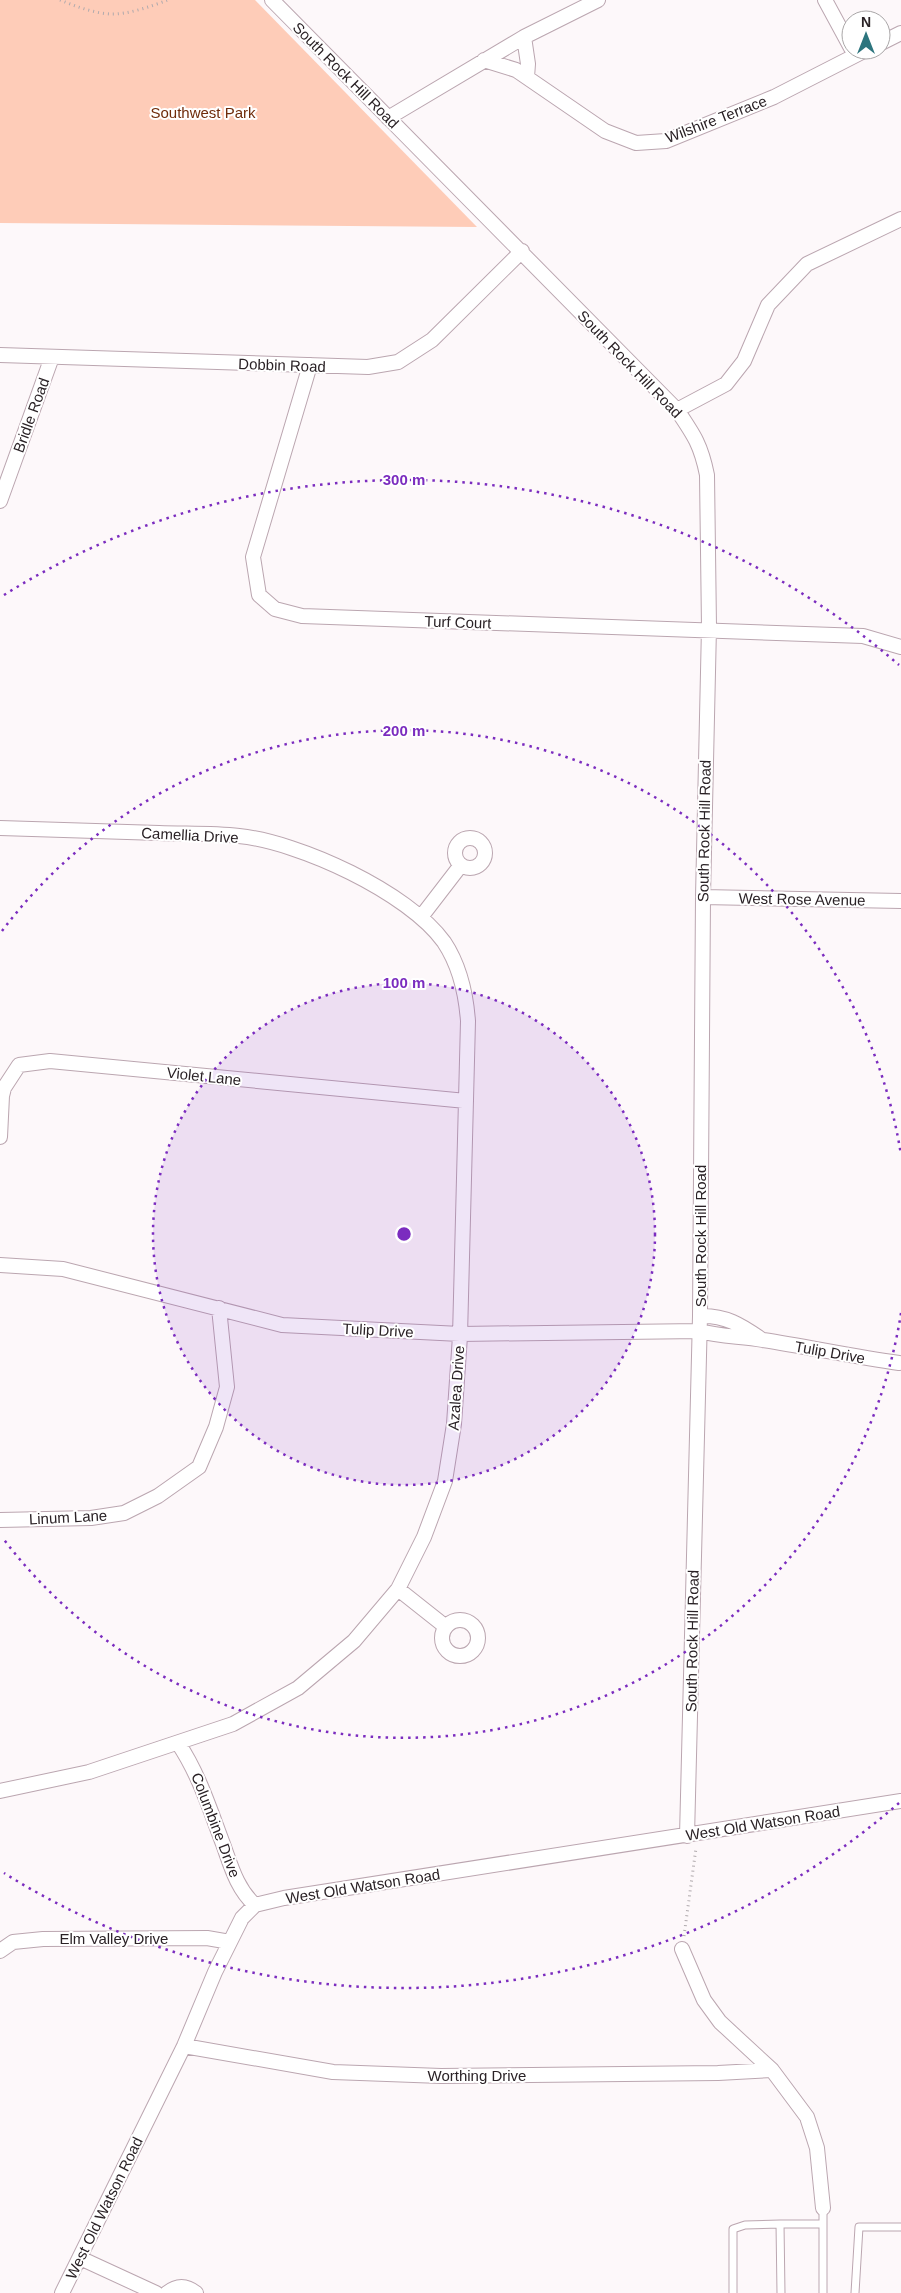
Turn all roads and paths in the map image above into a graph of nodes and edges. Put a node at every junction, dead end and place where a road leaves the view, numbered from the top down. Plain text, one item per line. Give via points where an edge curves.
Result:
1 (60, 0) edge
2 (168, 0) edge
3 (272, 0) edge
4 (598, 0) edge
5 (825, 0) edge
6 (841, 26) edge
7 (524, 37) junction
8 (841, 59) edge
9 (484, 60) junction
10 (526, 77) junction
11 (388, 118) junction
12 (901, 219) edge
13 (522, 251) junction
14 (0, 355) edge
15 (52, 357) junction
16 (310, 366) junction
17 (677, 410) junction
18 (0, 501) edge
19 (709, 631) junction
20 (901, 647) edge
21 (0, 828) edge
22 (461, 865) dead end
23 (703, 897) junction
24 (901, 901) edge
25 (421, 918) junction
26 (466, 1101) junction
27 (0, 1137) edge
28 (0, 1265) edge
29 (219, 1308) junction
30 (700, 1316) junction
31 (699, 1331) junction
32 (460, 1334) junction
33 (762, 1340) junction
34 (900, 1364) edge
35 (0, 1520) edge
36 (398, 1589) junction
37 (446, 1627) dead end
38 (178, 1743) junction
39 (0, 1791) edge
40 (901, 1801) edge
41 (693, 1835) junction
42 (255, 1905) junction
43 (230, 1942) junction
44 (682, 1950) joint
45 (0, 1951) edge
46 (184, 2046) junction
47 (772, 2070) junction
48 (823, 2208) joint
49 (780, 2224) junction
50 (823, 2224) junction
51 (901, 2227) edge
52 (80, 2258) junction
53 (62, 2293) edge
54 (156, 2293) edge
55 (167, 2293) edge
56 (196, 2293) edge
57 (733, 2293) edge
58 (781, 2293) edge
59 (823, 2293) edge
60 (855, 2293) edge

1 - 2 path via 110,14
3 - 11 street, South Rock Hill Road
4 - 7 street
5 - 6 street, Wilshire Terrace
7 - 9 street
7 - 10 street via 528,64
8 - 10 street, Wilshire Terrace via 774,97 666,140 636,143 604,131
9 - 10 street, Wilshire Terrace via 516,70
9 - 11 street
11 - 13 street, South Rock Hill Road
12 - 17 street via 807,264 768,305 744,361 726,384
13 - 16 street, Dobbin Road via 432,340 398,362 368,367
13 - 17 street, South Rock Hill Road
14 - 15 street, Dobbin Road
15 - 16 street, Dobbin Road
15 - 18 street, Bridle Road
16 - 19 street, Turf Court via 253,557 259,595 275,609 302,616
17 - 19 street, South Rock Hill Road via 700,444 707,475
19 - 20 street, Turf Court via 863,636
19 - 23 street, South Rock Hill Road
21 - 25 street, Camellia Drive via 240,836 298,850 383,889
22 - 25 street
23 - 24 street, West Rose Avenue
23 - 30 street, South Rock Hill Road
25 - 26 street, Azalea Drive via 444,943 465,993 468,1021
26 - 27 street, Violet Lane via 50,1061 19,1065 4,1088
26 - 32 street, Azalea Drive
28 - 29 street, Tulip Drive via 62,1269
29 - 32 street, Tulip Drive via 282,1325
29 - 35 street, Linum Lane via 227,1387 216,1427 199,1467 158,1496 124,1513 91,1518
30 - 31 street, South Rock Hill Road
30 - 33 street, Tulip Drive via 713,1315 736,1322
31 - 32 street, Tulip Drive
31 - 33 street, Tulip Drive
31 - 41 street, South Rock Hill Road
32 - 36 street, Azalea Drive via 454,1424 445,1482 424,1537
33 - 34 street, Tulip Drive
36 - 37 street
36 - 38 street, Azalea Drive via 354,1641 298,1688 233,1724
38 - 39 street, Azalea Drive via 89,1772
38 - 42 street, Columbine Drive via 192,1764 236,1879
40 - 41 street, West Old Watson Road
41 - 42 street, West Old Watson Road
41 - 44 path
42 - 43 street, West Old Watson Road via 242,1918
43 - 45 street, Elm Valley Drive via 207,1938 43,1939 14,1942
43 - 46 street, West Old Watson Road
44 - 47 street via 704,2000 720,2022
46 - 47 street, Worthing Drive via 333,2072 441,2076
46 - 52 street, West Old Watson Road
47 - 48 street via 807,2118 817,2148
48 - 50 lane
49 - 50 lane
49 - 57 lane via 745,2225 733,2229
49 - 58 lane
50 - 59 lane
51 - 60 lane via 859,2227
52 - 53 street, West Old Watson Road
52 - 54 street
55 - 56 street via 186,2287

